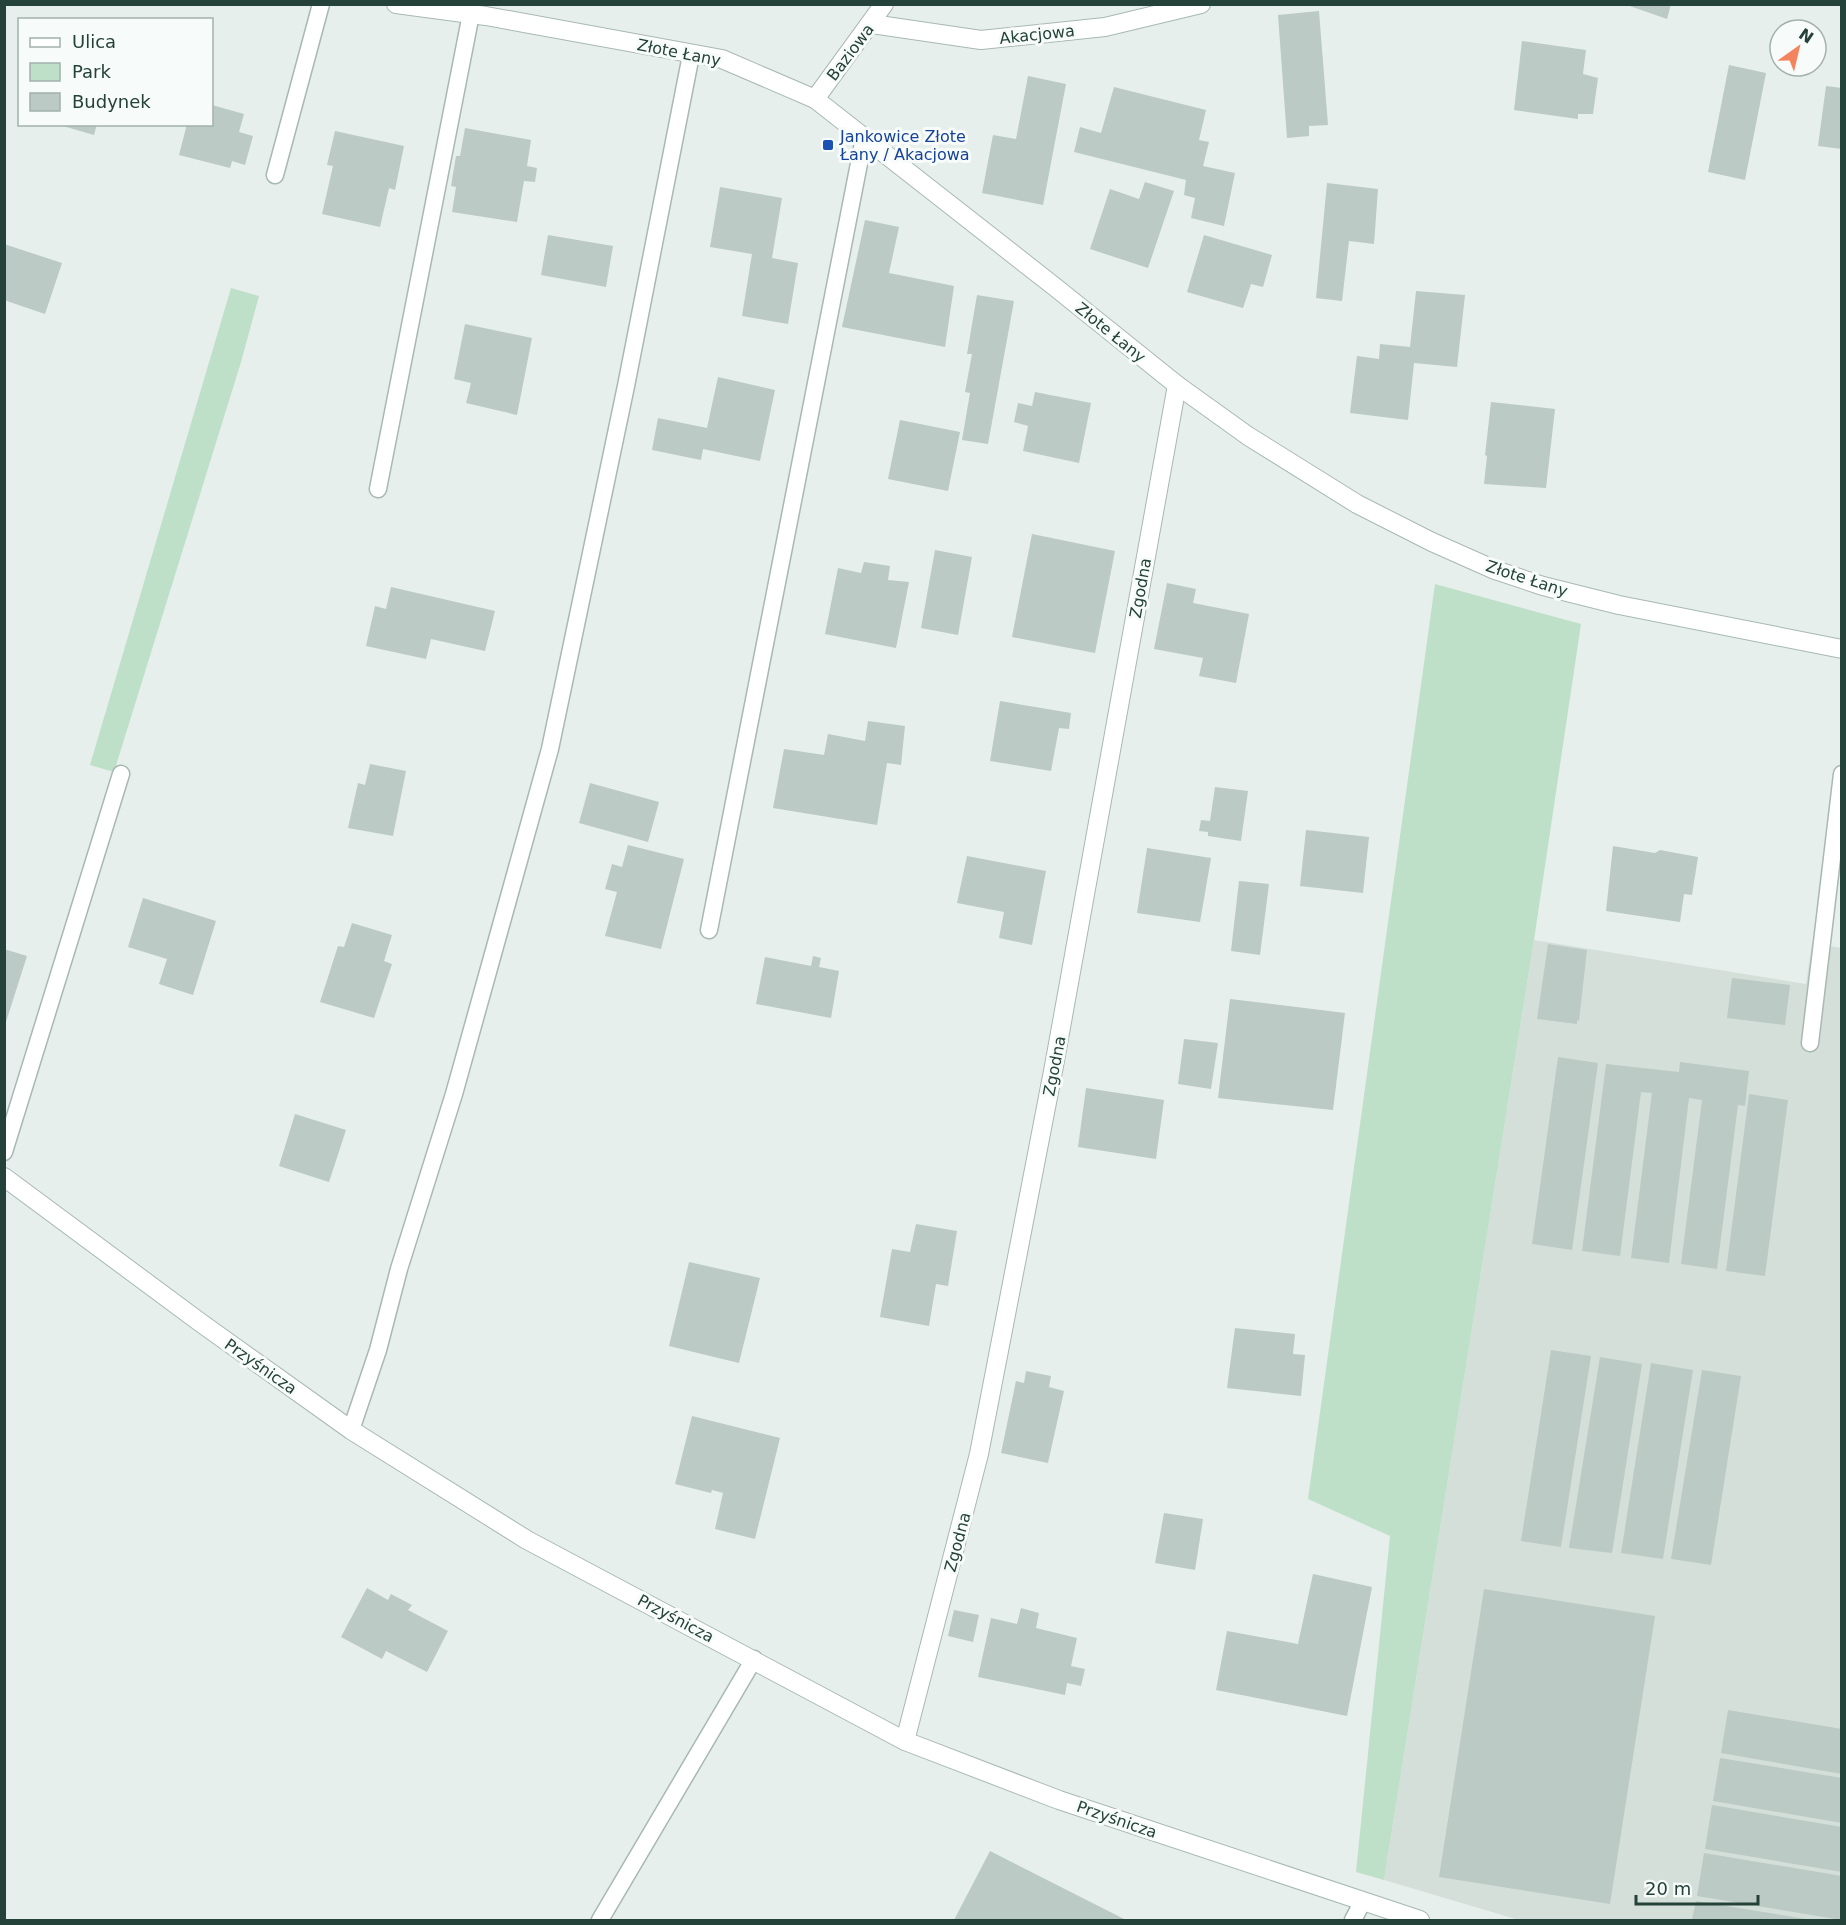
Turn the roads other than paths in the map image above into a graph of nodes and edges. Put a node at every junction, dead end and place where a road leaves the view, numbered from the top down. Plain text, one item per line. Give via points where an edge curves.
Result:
1 (321, 4) edge
2 (396, 4) edge
3 (884, 4) edge
4 (1201, 4) edge
5 (471, 14) junction
6 (872, 24) junction
7 (691, 55) junction
8 (815, 99) junction
9 (864, 138) junction
10 (275, 175) dead end
11 (1177, 386) junction
12 (378, 489) dead end
13 (1842, 649) edge
14 (121, 774) dead end
15 (1842, 774) edge
16 (709, 930) dead end
17 (1810, 1042) dead end
18 (4, 1152) edge
19 (4, 1177) edge
20 (351, 1430) junction
21 (753, 1659) junction
22 (905, 1741) junction
23 (1363, 1901) junction
24 (600, 1920) edge
25 (1353, 1920) edge
26 (1420, 1920) edge

1 - 10 lane
2 - 5 street, Złote Łany
3 - 6 street, Baziowa
4 - 6 street, Akacjowa via 1105,27 981,40
5 - 7 street, Złote Łany
5 - 12 lane
6 - 8 street, Baziowa
7 - 8 street, Złote Łany via 722,59
7 - 20 lane via 550,749 454,1094
8 - 9 street, Złote Łany
9 - 11 street, Złote Łany
9 - 16 lane
11 - 13 street, Złote Łany via 1357,504 1495,570 1619,605
11 - 22 street, Zgodna via 982,1443
14 - 18 lane
15 - 17 lane
19 - 20 street, Przyśnicza
20 - 21 street, Przyśnicza via 527,1540
21 - 22 street, Przyśnicza
21 - 24 lane
22 - 23 street, Przyśnicza via 1059,1800
23 - 25 lane
23 - 26 street, Przyśnicza

